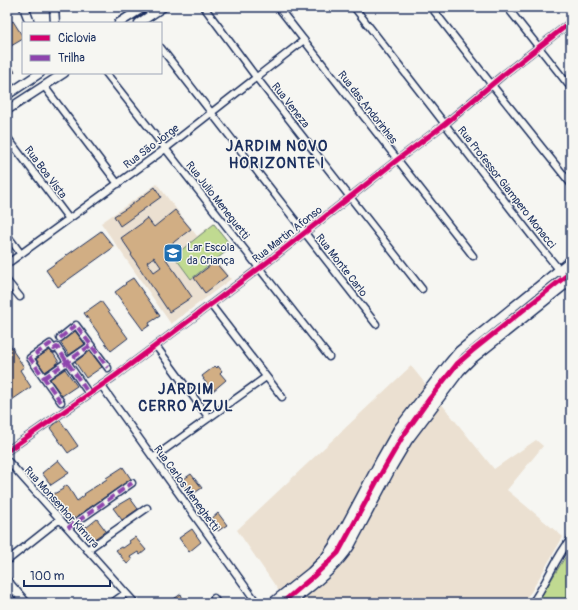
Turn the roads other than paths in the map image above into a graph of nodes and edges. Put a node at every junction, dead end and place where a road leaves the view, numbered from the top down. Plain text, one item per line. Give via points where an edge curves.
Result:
1 (24, 7) edge
2 (54, 7) edge
3 (144, 7) edge
4 (163, 7) edge
5 (204, 7) edge
6 (278, 7) edge
7 (354, 7) edge
8 (431, 7) edge
9 (507, 7) edge
10 (133, 14) junction
11 (30, 22) edge
12 (54, 22) edge
13 (121, 22) edge
14 (126, 22) edge
15 (141, 22) edge
16 (571, 22) edge
17 (304, 40) junction
18 (539, 47) junction
19 (162, 49) edge
20 (38, 74) edge
21 (62, 74) edge
22 (107, 74) edge
23 (51, 77) edge
24 (256, 77) junction
25 (492, 85) junction
26 (44, 86) junction
27 (571, 88) edge
28 (7, 95) edge
29 (7, 110) edge
30 (211, 113) junction
31 (445, 124) junction
32 (7, 137) edge
33 (165, 149) junction
34 (397, 160) junction
35 (118, 184) junction
36 (571, 184) edge
37 (350, 197) junction
38 (69, 219) junction
39 (304, 234) junction
40 (7, 235) edge
41 (21, 254) junction
42 (472, 256) dead end
43 (571, 260) edge
44 (7, 264) edge
45 (259, 269) junction
46 (560, 270) junction
47 (7, 281) edge
48 (570, 282) edge
49 (422, 289) dead end
50 (20, 297) dead end
51 (211, 305) junction
52 (376, 324) dead end
53 (60, 338) dead end
54 (91, 345) junction
55 (156, 346) junction
56 (329, 357) dead end
57 (67, 362) junction
58 (108, 368) dead end
59 (266, 377) junction
60 (44, 378) junction
61 (101, 385) junction
62 (428, 390) junction
63 (89, 394) junction
64 (282, 397) dead end
65 (439, 398) junction
66 (61, 402) dead end
67 (209, 418) junction
68 (7, 451) edge
69 (153, 458) junction
70 (7, 460) edge
71 (132, 483) dead end
72 (147, 508) dead end
73 (60, 519) junction
74 (68, 528) junction
75 (571, 539) edge
76 (87, 550) junction
77 (7, 561) edge
78 (7, 582) edge
79 (126, 593) junction
80 (7, 596) edge
81 (13, 603) edge
82 (26, 603) edge
83 (112, 603) edge
84 (135, 603) edge
85 (257, 603) edge
86 (272, 603) edge
87 (291, 603) edge
88 (532, 603) edge

1 - 11 main road
2 - 12 main road
3 - 10 main road
4 - 15 main road
5 - 24 street, Rua Veneza
6 - 17 street, Rua das Andorinhas
7 - 31 street, Rua Professor Giampero Monacci
8 - 25 street
9 - 18 street
10 - 13 main road
10 - 14 main road
16 - 18 street, Rua Martin Afonso
17 - 24 street, Rua São Jorge
17 - 34 street, Rua das Andorinhas
18 - 25 street, Rua Martin Afonso
18 - 27 street
19 - 30 street, Rua Monte Carlo
20 - 28 main road
21 - 23 main road
22 - 33 street, Rua Julio Meneguetti
23 - 26 main road
24 - 30 street, Rua São Jorge
24 - 37 street, Rua Veneza
25 - 31 street, Rua Martin Afonso
25 - 36 street
26 - 29 main road
26 - 35 street
30 - 33 street, Rua São Jorge
30 - 39 street, Rua Monte Carlo
31 - 34 street, Rua Martin Afonso
31 - 46 street, Rua Professor Giampero Monacci
32 - 38 street, Rua Boa Vista
33 - 35 street, Rua São Jorge
33 - 45 street, Rua Julio Meneguetti
34 - 37 street, Rua Martin Afonso
34 - 42 street, Rua das Andorinhas
35 - 38 street, Rua São Jorge
37 - 39 street, Rua Martin Afonso
37 - 49 street, Rua Veneza
38 - 41 street, Rua São Jorge
39 - 45 street, Rua Martin Afonso
39 - 52 street, Rua Monte Carlo
40 - 41 street
41 - 44 street, Rua São Jorge
43 - 46 main road
45 - 51 street, Rua Martin Afonso
45 - 56 street, Rua Julio Meneguetti
46 - 48 street, Rua Professor Giampero Monacci
46 - 62 main road via 459,351
47 - 50 street
48 - 65 main road via 471,360
51 - 55 street, Rua Martin Afonso
51 - 59 street
53 - 54 street via 76,325
54 - 57 street
54 - 58 street
55 - 61 street, Rua Martin Afonso
55 - 67 street
57 - 60 street
57 - 60 street via 57,347 54,349 50,344 35,354 30,358
57 - 63 street
59 - 64 street
59 - 67 street
60 - 66 street
61 - 63 street, Rua Martin Afonso
61 - 69 street, Rua Carlos Meneghetti
62 - 65 main road
62 - 86 main road via 398,429 325,558
63 - 68 street, Rua Martin Afonso
65 - 87 main road via 408,440 344,555
67 - 69 street
69 - 85 street, Rua Carlos Meneghetti
70 - 73 street, Rua Monsenhor Kimura
71 - 74 street
72 - 76 street
73 - 74 street, Rua Monsenhor Kimura
73 - 77 street
74 - 76 street, Rua Monsenhor Kimura
75 - 88 street
76 - 79 street, Rua Monsenhor Kimura
78 - 82 main road
79 - 83 street
79 - 84 street, Rua Monsenhor Kimura
80 - 81 main road

